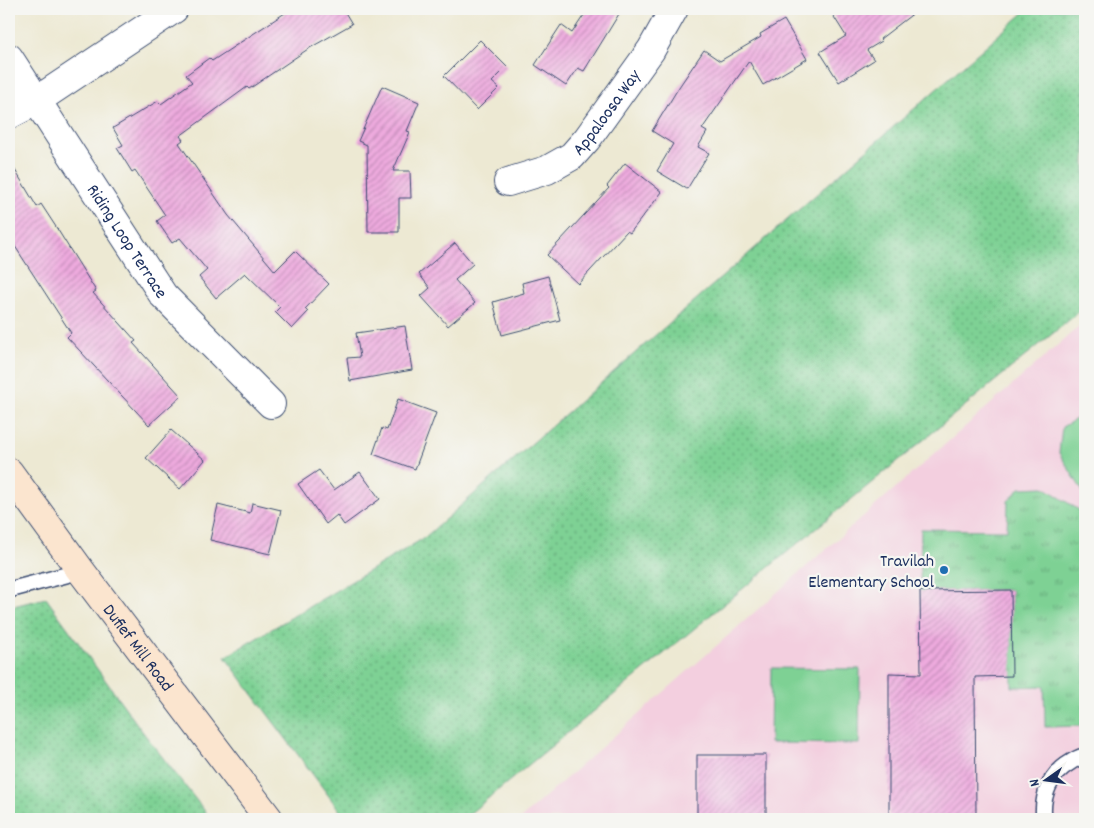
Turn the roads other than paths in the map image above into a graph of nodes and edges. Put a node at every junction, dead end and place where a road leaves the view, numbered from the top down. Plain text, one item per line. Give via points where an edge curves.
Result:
1 (174, 9) edge
2 (674, 9) edge
3 (9, 58) edge
4 (36, 101) junction
5 (9, 115) edge
6 (508, 182) dead end
7 (271, 404) dead end
8 (9, 472) edge
9 (81, 571) junction
10 (9, 590) edge
11 (1085, 756) edge
12 (269, 819) edge
13 (1044, 819) edge

1 - 4 street
2 - 6 street, Appaloosa Way via 651,50 572,156 547,170
3 - 4 street, Riding Loop Terrace
4 - 5 street
4 - 7 street, Riding Loop Terrace via 163,295
8 - 9 main road, Dufief Mill Road
9 - 10 lane
9 - 12 main road, Dufief Mill Road
11 - 13 lane via 1061,768 1048,786 1042,807

